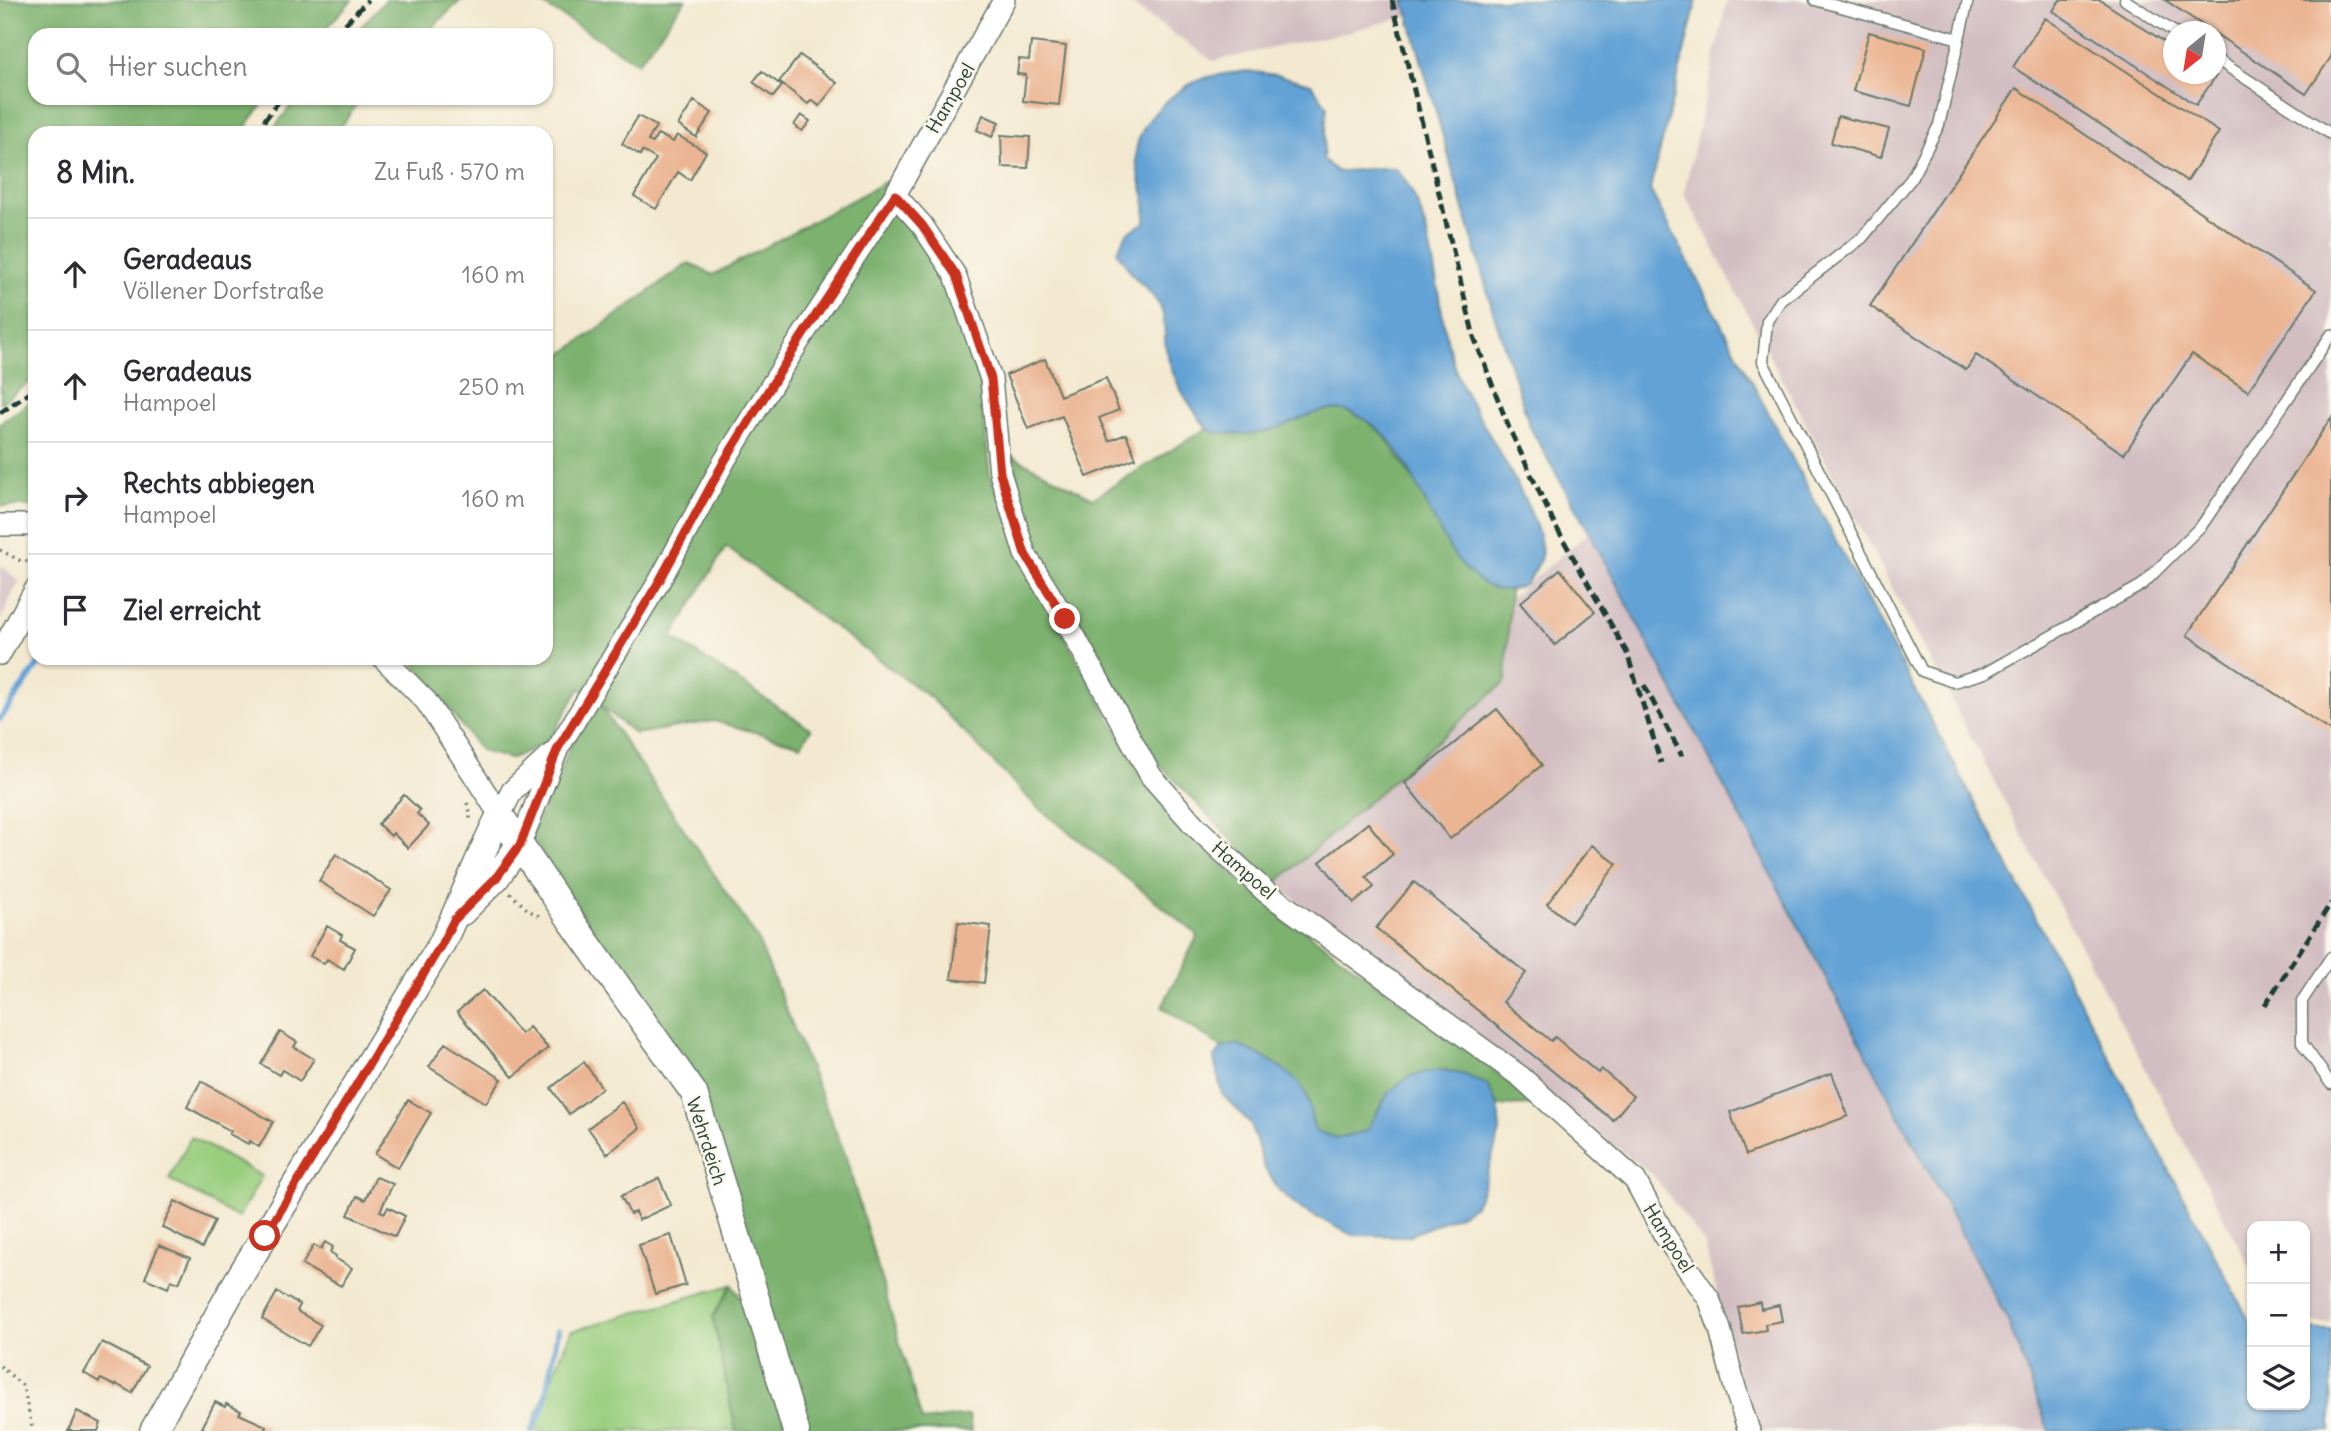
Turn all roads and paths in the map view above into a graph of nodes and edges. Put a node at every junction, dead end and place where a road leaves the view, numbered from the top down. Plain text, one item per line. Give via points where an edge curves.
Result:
1 (1004, 0) edge
2 (1815, 0) edge
3 (1968, 0) edge
4 (2125, 0) edge
5 (2163, 25) edge
6 (1959, 39) junction
7 (2226, 66) edge
8 (2331, 134) edge
9 (895, 195) junction
10 (2331, 335) edge
11 (0, 525) edge
12 (28, 525) edge
13 (0, 550) edge
14 (28, 561) edge
15 (28, 603) edge
16 (0, 654) edge
17 (378, 665) edge
18 (558, 748) junction
19 (463, 794) dead end
20 (500, 815) junction
21 (520, 845) junction
22 (479, 857) junction
23 (496, 878) junction
24 (570, 919) junction
25 (454, 920) junction
26 (2331, 957) edge
27 (2331, 1084) edge
28 (0, 1366) edge
29 (33, 1431) edge
30 (153, 1431) edge
31 (796, 1431) edge
32 (1749, 1431) edge

1 - 9 street, Hampoel
2 - 6 lane
3 - 6 lane
4 - 5 lane
6 - 10 lane via 1939,125 1911,179 1862,238 1781,300 1768,321 1763,362 1922,671 1954,682 1985,673 2142,584 2202,525
7 - 8 lane
9 - 18 street, Hampoel via 725,460 660,580
9 - 32 street, Hampoel via 956,275 991,379 1000,473 1025,554 1151,776 1195,827 1266,892 1521,1077 1634,1180 1665,1236 1709,1299
11 - 12 street
13 - 14 path
15 - 16 street
17 - 20 street via 426,701
18 - 20 street, Hampoel via 512,791
18 - 21 street, Hampoel
19 - 22 path via 470,812 470,844
20 - 21 street, Wehrdeich
20 - 22 street
21 - 23 street
21 - 24 street, Wehrdeich
22 - 25 street
23 - 24 path via 528,910 557,926
23 - 25 street
24 - 31 street, Wehrdeich via 694,1093
25 - 30 street via 236,1283
26 - 27 lane via 2302,1001 2302,1044
28 - 29 path via 23,1386

